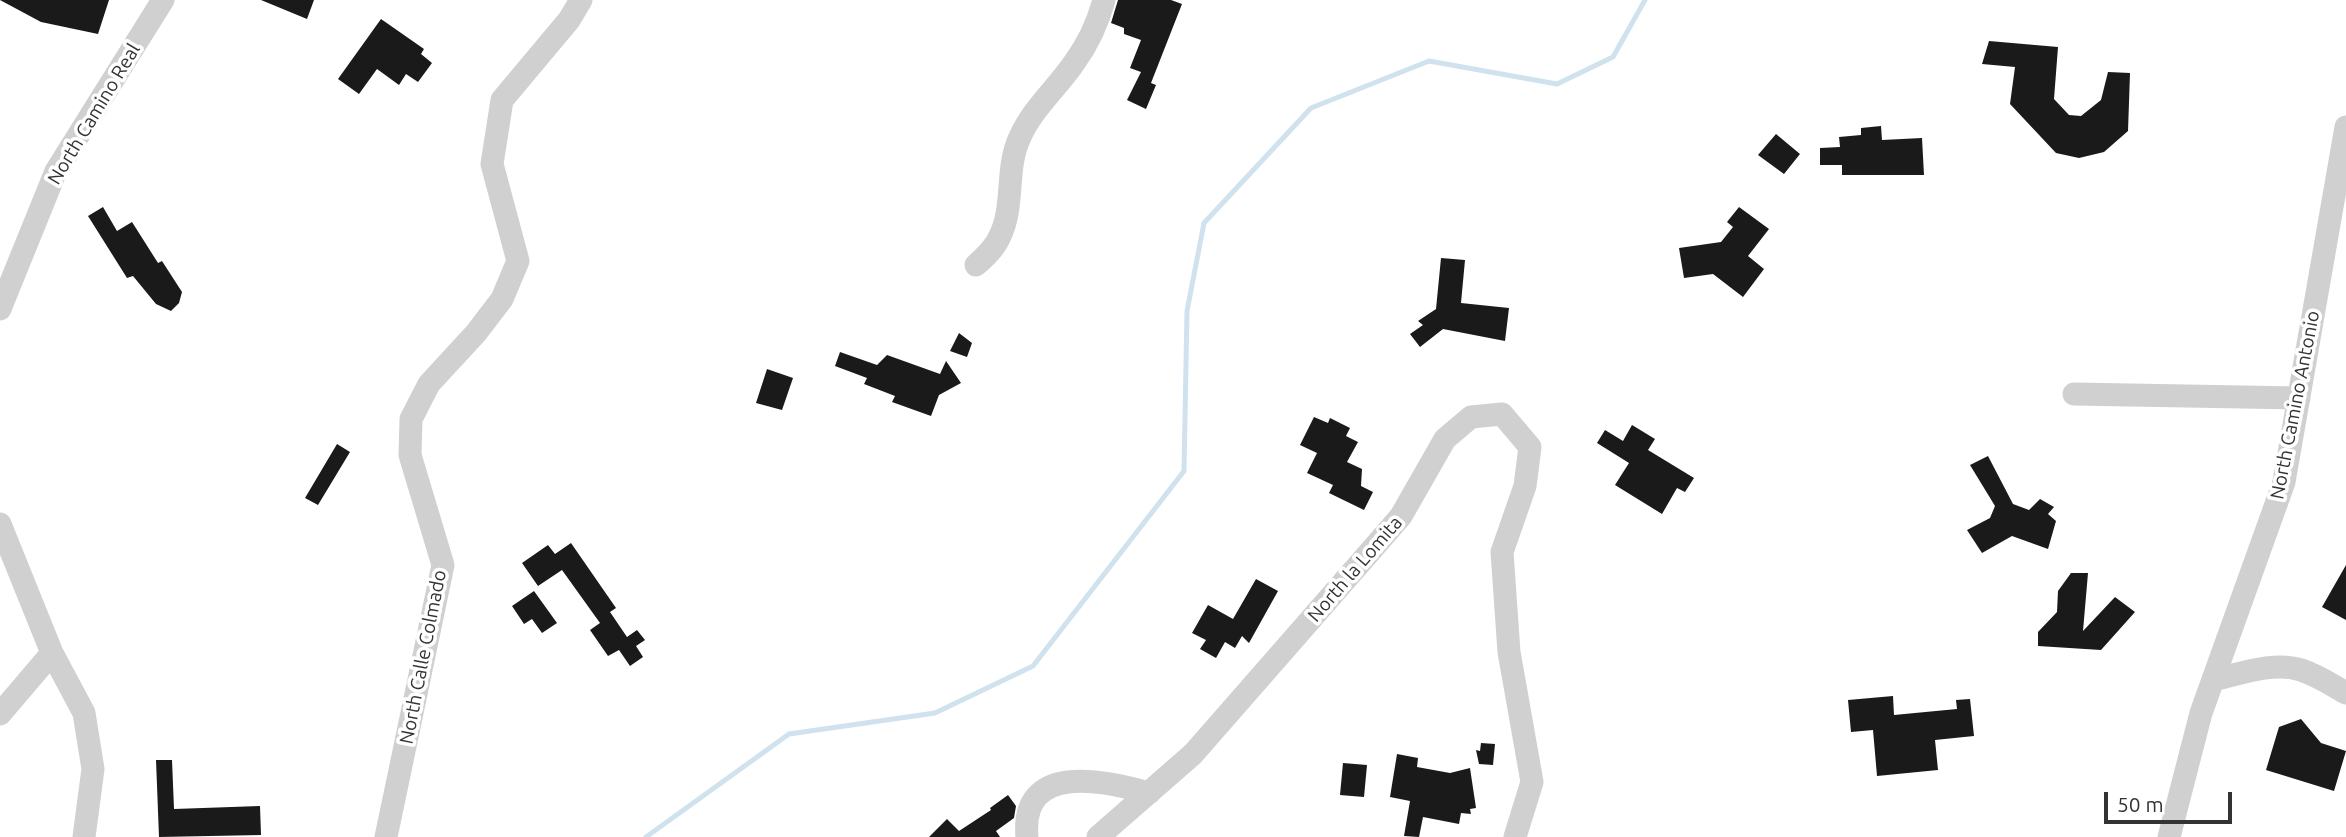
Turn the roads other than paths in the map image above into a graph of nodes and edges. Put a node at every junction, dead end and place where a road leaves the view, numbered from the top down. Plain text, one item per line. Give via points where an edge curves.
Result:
1 (163, 0) edge
2 (581, 0) edge
3 (1104, 0) edge
4 (2346, 127) edge
5 (976, 265) dead end
6 (0, 309) edge
7 (2074, 394) dead end
8 (2299, 398) junction
9 (0, 524) edge
10 (52, 653) junction
11 (2213, 680) junction
12 (2346, 693) edge
13 (0, 714) edge
14 (1149, 793) junction
15 (84, 837) edge
16 (386, 837) edge
17 (1027, 837) edge
18 (1098, 837) edge
19 (1515, 837) edge
20 (2169, 837) edge

1 - 6 street, North Camino Real via 55,171
2 - 16 street, North Calle Colmado via 502,100 492,163 518,261 502,299 429,384 411,419 410,455 443,565
3 - 5 street via 1074,63 1020,136 1011,161 1000,236
4 - 8 street, North Camino Antonio
7 - 8 street
8 - 11 street, North Camino Antonio via 2284,482
9 - 10 street
10 - 13 street
10 - 15 street via 84,713 91,747 93,769
11 - 12 street via 2286,667 2302,670
11 - 20 street, North Camino Antonio
14 - 17 street via 1122,785 1059,781 1041,791 1031,805
14 - 18 street, North la Lomita
14 - 19 street, North la Lomita via 1193,754 1401,516 1445,439 1471,417 1502,414 1530,447 1525,486 1502,552 1509,652 1532,782

